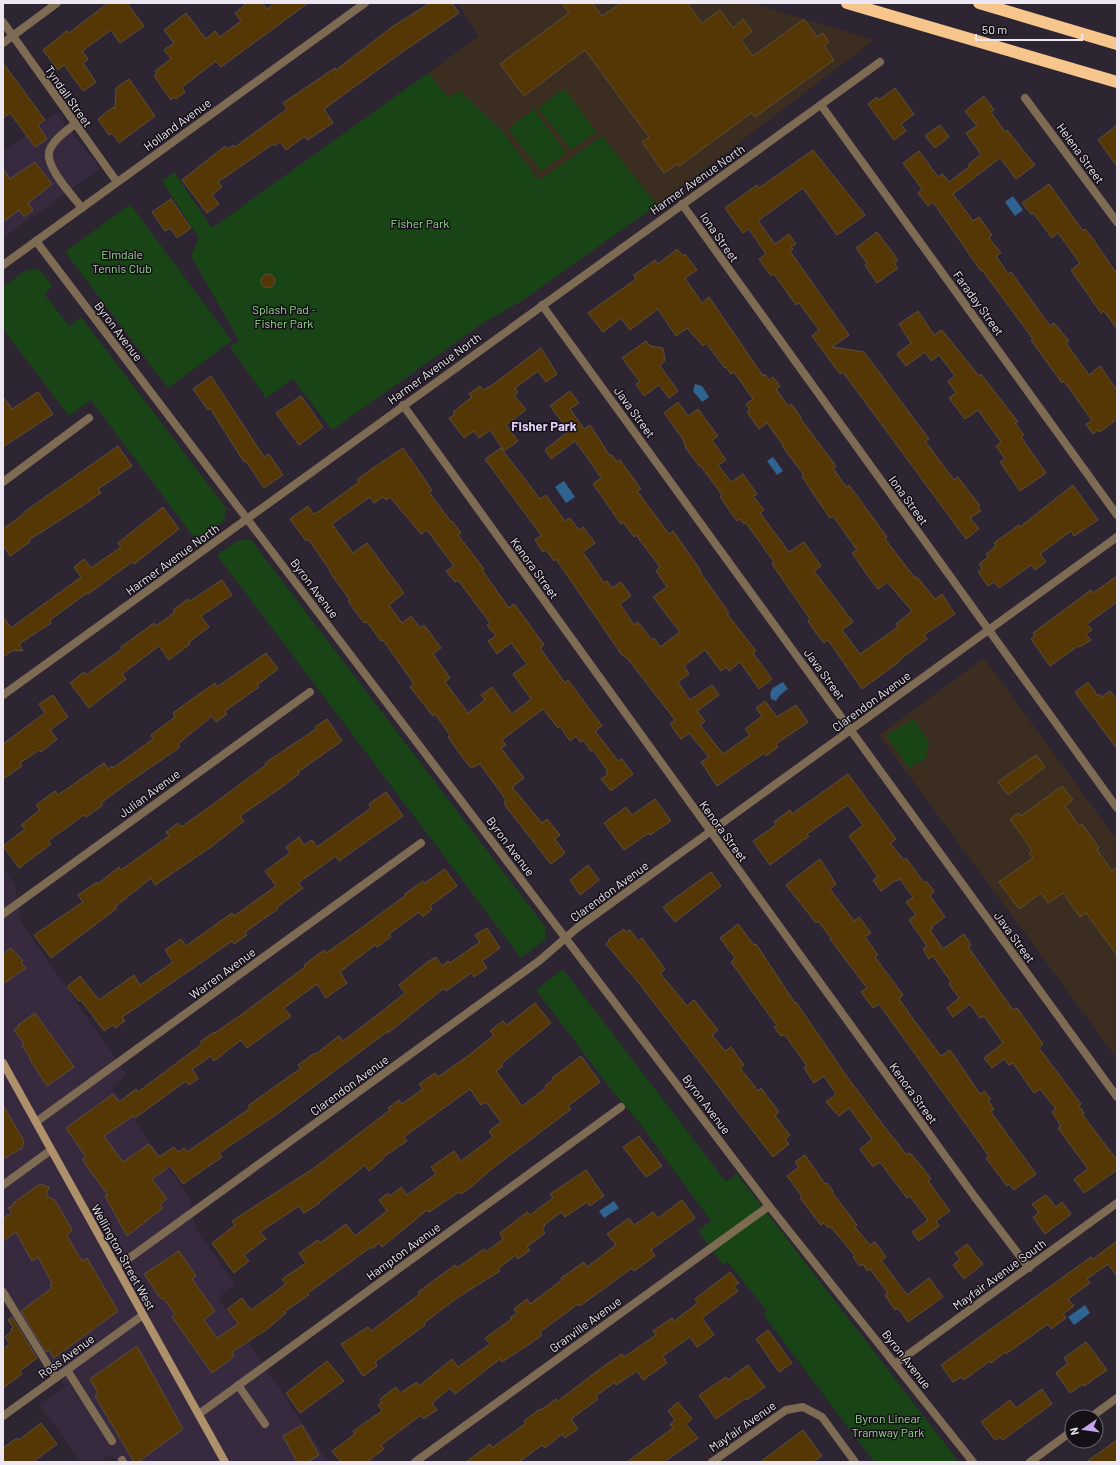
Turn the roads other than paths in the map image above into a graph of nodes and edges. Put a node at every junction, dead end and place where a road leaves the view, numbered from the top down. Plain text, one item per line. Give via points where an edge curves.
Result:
1 (57, 3) edge
2 (365, 3) edge
3 (847, 3) edge
4 (979, 3) edge
5 (3, 22) edge
6 (13, 36) junction
7 (3, 43) edge
8 (1117, 44) edge
9 (880, 62) dead end
10 (1117, 82) edge
11 (1025, 98) dead end
12 (821, 106) junction
13 (75, 124) junction
14 (117, 182) junction
15 (682, 204) junction
16 (82, 208) junction
17 (1117, 222) edge
18 (36, 241) junction
19 (3, 265) edge
20 (542, 305) junction
21 (403, 405) junction
22 (89, 418) dead end
23 (3, 482) edge
24 (1117, 514) edge
25 (248, 519) junction
26 (1117, 537) edge
27 (988, 630) junction
28 (310, 692) dead end
29 (3, 695) edge
30 (851, 730) junction
31 (1117, 808) edge
32 (710, 832) junction
33 (421, 843) dead end
34 (3, 914) edge
35 (566, 938) junction
36 (3, 1063) edge
37 (1117, 1097) edge
38 (621, 1107) dead end
39 (36, 1122) junction
40 (51, 1150) junction
41 (3, 1185) edge
42 (1117, 1203) edge
43 (769, 1206) junction
44 (117, 1267) junction
45 (1029, 1268) junction
46 (3, 1292) edge
47 (143, 1315) junction
48 (896, 1364) junction
49 (67, 1370) junction
50 (56, 1378) junction
51 (238, 1386) junction
52 (1117, 1398) edge
53 (1102, 1409) edge
54 (199, 1414) junction
55 (3, 1416) edge
56 (265, 1424) dead end
57 (1064, 1437) edge
58 (112, 1441) dead end
59 (225, 1462) edge
60 (414, 1462) edge
61 (712, 1462) edge
62 (855, 1462) edge
63 (973, 1462) edge
64 (1030, 1462) edge

1 - 6 street
2 - 14 street, Holland Avenue
3 - 10 highway
4 - 8 highway
5 - 6 street, Tyndall Street
6 - 7 street
6 - 13 street, Tyndall Street
9 - 12 street, Harmer Avenue North
11 - 17 street, Helena Street
12 - 15 street, Harmer Avenue North
12 - 24 street, Faraday Street
13 - 14 street, Tyndall Street
13 - 16 street via 56,141 50,151 49,163
14 - 16 street, Holland Avenue
15 - 20 street, Harmer Avenue North
15 - 27 street, Iona Street
16 - 18 street, Holland Avenue
18 - 19 street, Holland Avenue
18 - 25 street, Byron Avenue
20 - 21 street, Harmer Avenue North
20 - 30 street, Java Street
21 - 25 street, Harmer Avenue North
21 - 32 street, Kenora Street
22 - 23 street
25 - 29 street, Harmer Avenue North
25 - 35 street, Byron Avenue
26 - 27 street, Clarendon Avenue
27 - 30 street, Clarendon Avenue
27 - 31 street, Iona Street
28 - 34 street, Julian Avenue
30 - 32 street, Clarendon Avenue
30 - 37 street, Java Street
32 - 35 street, Clarendon Avenue
32 - 45 street, Kenora Street
33 - 39 street, Warren Avenue
35 - 43 street, Byron Avenue
35 - 44 street, Clarendon Avenue via 539,961 413,1054
36 - 39 main road, Wellington Street West
38 - 51 street, Hampton Avenue
39 - 40 main road, Wellington Street West
40 - 41 street
40 - 44 main road, Wellington Street West
42 - 45 street, Mayfair Avenue South
43 - 48 street, Byron Avenue
43 - 60 street, Granville Avenue
44 - 47 main road, Wellington Street West
45 - 48 street, Mayfair Avenue South
46 - 50 street
47 - 49 street, Ross Avenue
47 - 54 main road, Wellington Street West
48 - 63 street, Byron Avenue
49 - 50 street, Ross Avenue
49 - 58 street
50 - 55 street, Ross Avenue
51 - 54 street, Hampton Avenue
51 - 56 street
52 - 53 street
54 - 59 main road, Wellington Street West
57 - 64 street
61 - 62 street, Mayfair Avenue via 786,1410 803,1407 822,1417

